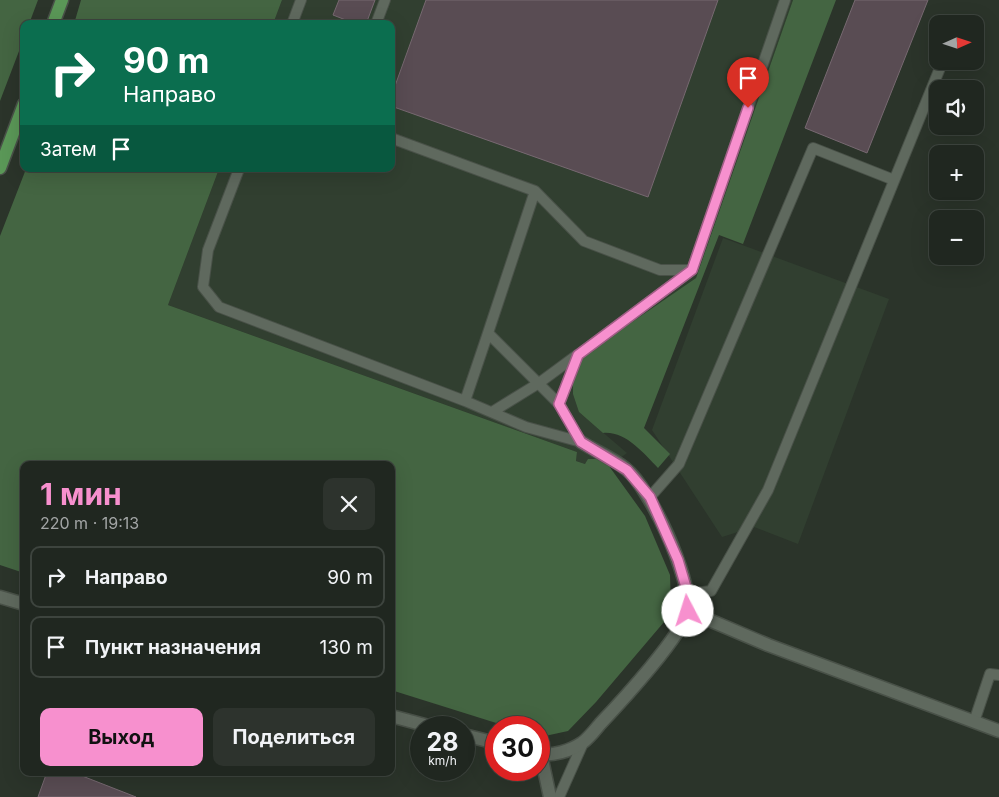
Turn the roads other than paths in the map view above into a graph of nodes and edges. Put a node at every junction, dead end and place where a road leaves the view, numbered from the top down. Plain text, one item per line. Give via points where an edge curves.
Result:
1 (62, 0) edge
2 (301, 0) edge
3 (385, 0) edge
4 (785, 0) edge
5 (54, 20) edge
6 (294, 20) edge
7 (378, 20) edge
8 (939, 70) edge
9 (20, 115) edge
10 (395, 139) edge
11 (0, 168) edge
12 (238, 172) edge
13 (894, 180) junction
14 (535, 191) junction
15 (692, 270) junction
16 (488, 333) junction
17 (578, 355) junction
18 (539, 383) junction
19 (465, 401) junction
20 (559, 404) junction
21 (492, 412) junction
22 (581, 442) junction
23 (650, 497) junction
24 (688, 594) junction
25 (0, 597) edge
26 (20, 603) edge
27 (688, 611) junction
28 (999, 675) edge
29 (395, 717) edge
30 (410, 721) edge
31 (974, 722) junction
32 (999, 731) edge
33 (583, 743) junction
34 (550, 754) edge
35 (546, 781) edge
36 (550, 797) edge
37 (559, 797) edge

1 - 5 main road
2 - 6 lane
3 - 7 lane
4 - 15 lane
8 - 13 lane
9 - 11 main road
10 - 14 lane
12 - 19 lane via 208,250 203,287 218,308
13 - 23 lane via 813,148 679,464
13 - 24 lane via 768,490 711,591
14 - 15 lane via 584,241 660,270
14 - 16 lane
15 - 17 lane
16 - 18 lane
16 - 19 lane
17 - 18 lane
17 - 20 lane
18 - 20 lane
18 - 21 lane
19 - 21 lane
20 - 22 lane
21 - 22 lane via 526,427
22 - 23 street via 627,470
23 - 24 street via 678,560
24 - 27 street
25 - 26 street
27 - 31 street via 768,645
27 - 33 street via 675,635 630,692
28 - 31 lane via 990,674
29 - 30 street
31 - 32 street
33 - 34 street via 560,753
33 - 37 lane
35 - 36 street

